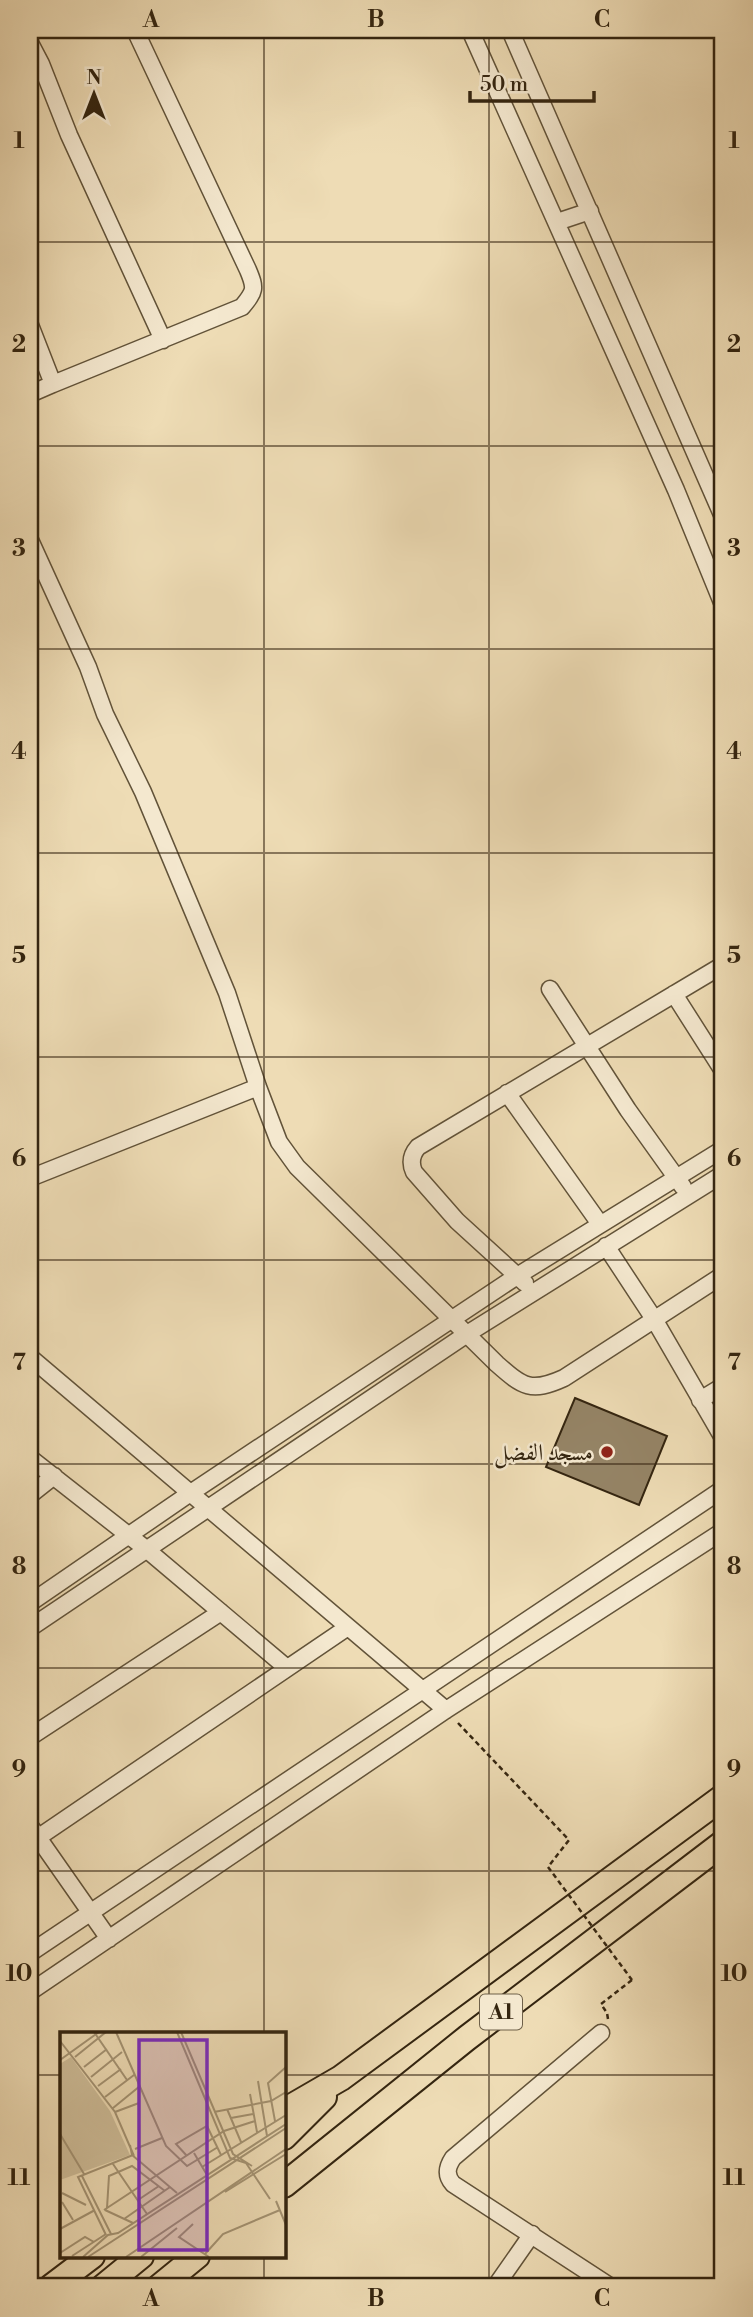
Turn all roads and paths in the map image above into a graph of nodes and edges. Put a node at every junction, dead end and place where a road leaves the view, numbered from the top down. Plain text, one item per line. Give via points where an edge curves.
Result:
1 (135, 30) edge
2 (470, 30) edge
3 (510, 30) edge
4 (30, 43) edge
5 (590, 211) junction
6 (557, 222) junction
7 (30, 325) edge
8 (163, 340) junction
9 (53, 384) junction
10 (30, 394) edge
11 (723, 517) edge
12 (30, 540) edge
13 (723, 605) edge
14 (723, 965) edge
15 (550, 989) dead end
16 (674, 994) junction
17 (586, 1045) junction
18 (723, 1070) edge
19 (258, 1087) junction
20 (507, 1093) junction
21 (723, 1149) edge
22 (723, 1174) edge
23 (30, 1178) edge
24 (677, 1179) junction
25 (689, 1195) junction
26 (600, 1224) junction
27 (606, 1246) junction
28 (723, 1275) edge
29 (517, 1276) junction
30 (534, 1291) junction
31 (654, 1319) junction
32 (453, 1320) junction
33 (467, 1334) junction
34 (30, 1357) edge
35 (723, 1386) edge
36 (700, 1400) junction
37 (723, 1438) edge
38 (30, 1458) edge
39 (54, 1476) junction
40 (723, 1489) edge
41 (189, 1493) junction
42 (30, 1496) edge
43 (206, 1508) junction
44 (723, 1531) edge
45 (129, 1536) junction
46 (146, 1549) junction
47 (30, 1602) edge
48 (221, 1612) junction
49 (348, 1627) junction
50 (30, 1628) edge
51 (287, 1668) junction
52 (422, 1690) junction
53 (446, 1710) junction
54 (30, 1737) edge
55 (723, 1797) edge
56 (32, 1836) edge
57 (723, 1843) edge
58 (90, 1913) junction
59 (109, 1939) junction
60 (30, 1953) edge
61 (30, 1992) edge
62 (601, 2004) dead end
63 (601, 2033) dead end
64 (341, 2078) junction
65 (285, 2110) edge
66 (285, 2136) edge
67 (285, 2184) edge
68 (532, 2234) junction
69 (89, 2258) edge
70 (139, 2258) edge
71 (195, 2258) edge
72 (165, 2283) edge
73 (51, 2287) edge
74 (103, 2287) edge
75 (495, 2287) edge
76 (611, 2287) edge

1 - 8 street via 253,284 253,293 242,307
2 - 6 street
3 - 5 street
4 - 8 street
5 - 6 street
5 - 11 street
6 - 13 street
7 - 9 street
8 - 9 street
9 - 10 street
12 - 19 street via 227,993
14 - 16 street
15 - 17 street
16 - 17 street
16 - 18 street
17 - 20 street
17 - 24 street
19 - 23 street
19 - 32 street via 279,1142 297,1167
20 - 26 street
20 - 29 street via 418,1147 411,1163 457,1221
21 - 24 street
22 - 25 street
24 - 25 street
24 - 26 street
25 - 27 street
26 - 29 street
27 - 30 street
27 - 31 street
28 - 31 street
29 - 30 street
29 - 32 street
30 - 33 street
31 - 33 street via 564,1378 537,1387 521,1384
31 - 36 street
32 - 33 street
32 - 41 street
33 - 43 street
34 - 41 street
35 - 36 street
36 - 37 street
38 - 39 street
39 - 42 street
39 - 45 street
40 - 52 street
41 - 43 street
41 - 45 street
43 - 46 street
43 - 49 street
44 - 53 street
45 - 46 street
45 - 47 street
46 - 48 street
46 - 50 street
48 - 51 street
48 - 54 street
49 - 51 street
49 - 52 street
51 - 56 street
52 - 53 street
52 - 58 street
53 - 59 street
53 - 62 path, bridge via 569,1840 548,1867 632,1980
55 - 64 highway, A1
56 - 58 street
57 - 67 highway, A1
58 - 59 street
58 - 60 street
59 - 61 street
63 - 68 street via 449,2164 448,2178 453,2184
64 - 65 highway
64 - 66 highway, A1
68 - 75 street
68 - 76 street
69 - 73 highway
70 - 74 highway
71 - 72 highway

